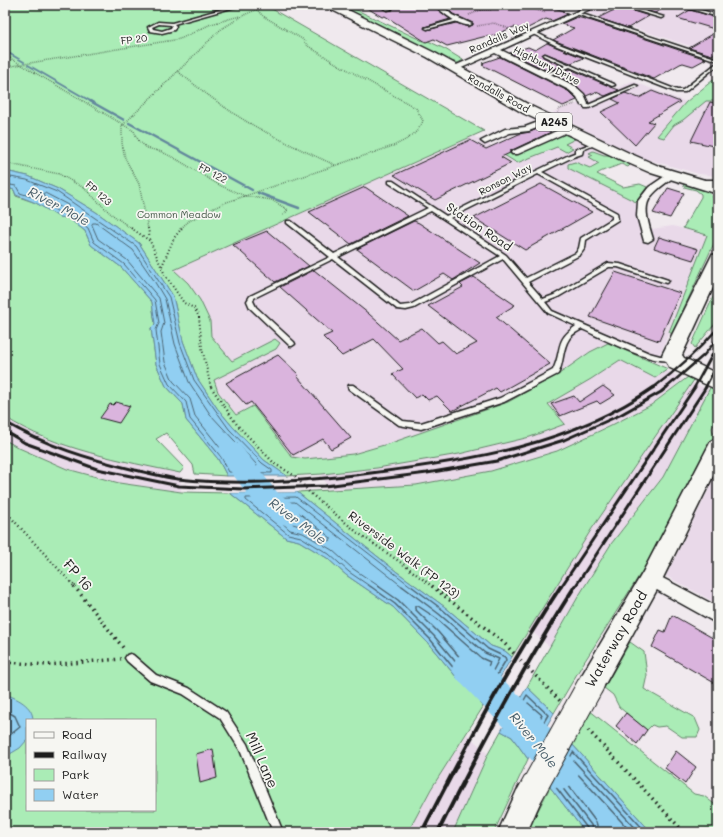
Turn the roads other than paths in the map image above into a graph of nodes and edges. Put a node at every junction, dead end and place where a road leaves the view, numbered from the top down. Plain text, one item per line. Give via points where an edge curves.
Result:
1 (240, 5) edge
2 (330, 5) edge
3 (381, 5) edge
4 (438, 5) edge
5 (596, 5) edge
6 (620, 5) edge
7 (680, 5) edge
8 (389, 9) dead end
9 (577, 13) junction
10 (718, 16) edge
11 (662, 17) dead end
12 (457, 20) junction
13 (172, 24) junction
14 (470, 26) road end
15 (427, 28) dead end
16 (534, 33) junction
17 (495, 50) junction
18 (545, 55) dead end
19 (718, 62) edge
20 (570, 66) junction
21 (454, 68) junction
22 (546, 75) junction
23 (613, 85) dead end
24 (636, 86) dead end
25 (584, 103) joint
26 (552, 118) junction
27 (567, 129) junction
28 (485, 141) dead end
29 (597, 143) junction
30 (515, 152) dead end
31 (538, 172) junction
32 (671, 175) junction
33 (391, 182) dead end
34 (716, 188) edge
35 (431, 209) junction
36 (446, 218) junction
37 (289, 222) road end
38 (648, 238) dead end
39 (504, 256) junction
40 (333, 258) junction
41 (718, 259) edge
42 (525, 281) junction
43 (666, 281) dead end
44 (541, 302) junction
45 (581, 326) junction
46 (292, 344) dead end
47 (673, 358) junction
48 (718, 382) edge
49 (351, 387) dead end
50 (718, 446) edge
51 (651, 579) junction
52 (718, 616) edge
53 (130, 658) road end
54 (278, 832) edge
55 (512, 832) edge

1 - 13 lane
2 - 21 main road, Randalls Road / A245
3 - 8 street
4 - 12 street
5 - 9 street, Randalls Way
6 - 11 lane
7 - 10 lane
9 - 16 street, Randalls Way
9 - 19 lane
12 - 14 street
12 - 15 lane
13 - 13 lane via 173,29 162,32 151,30 150,27 158,23
16 - 17 street, Randalls Way
16 - 19 lane via 676,92 684,91
17 - 21 street, Randalls Way
17 - 22 street, Highbury Drive
18 - 20 lane
20 - 22 lane
20 - 23 lane
21 - 26 main road, Randalls Road / A245
22 - 25 street, Highbury Drive via 578,92
24 - 25 lane via 587,107
26 - 27 main road, Randalls Road / A245
26 - 28 street
27 - 29 main road, Randalls Road / A245
27 - 30 street
29 - 31 lane, Ronson Way
29 - 32 main road, Randalls Road / A245
31 - 36 lane, Ronson Way
31 - 42 lane via 615,214 616,217 583,239 578,254
32 - 34 main road, Randalls Road / A245
32 - 38 street via 650,190 643,199 640,208 641,218
33 - 35 lane, Station Road
35 - 36 lane, Station Road
35 - 40 lane
36 - 39 lane, Station Road
37 - 40 lane
39 - 40 lane via 406,308 398,308 392,304
39 - 42 lane, Station Road
40 - 46 lane via 252,297 250,301 253,308
41 - 47 main road via 673,353
42 - 44 lane, Station Road
43 - 44 lane via 618,265 608,265
44 - 45 lane, Station Road via 550,312
45 - 47 lane, Station Road via 647,355
45 - 49 lane via 567,337 560,366 556,372 502,400 421,426 401,423
47 - 48 main road via 677,363
50 - 51 main road, Waterway Road
51 - 52 street
51 - 55 main road, Waterway Road, bridge via 529,796
53 - 54 lane, Mill Lane via 153,678 186,691 223,715 244,747

